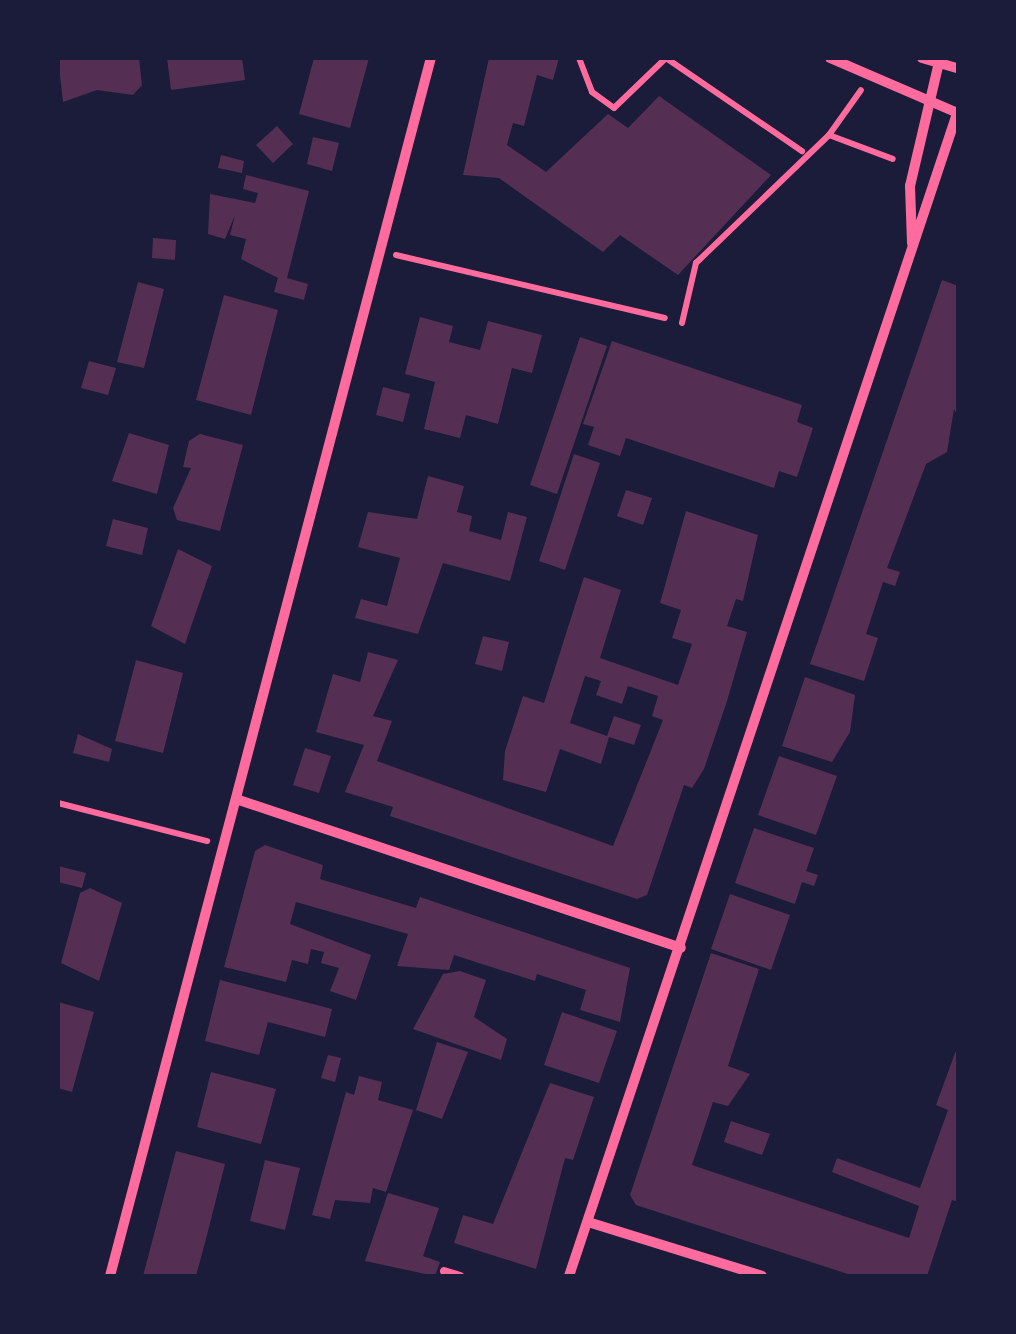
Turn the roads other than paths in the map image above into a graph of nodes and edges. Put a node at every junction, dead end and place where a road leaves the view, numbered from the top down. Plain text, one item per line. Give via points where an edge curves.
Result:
1 (432, 58) edge
2 (830, 58) edge
3 (922, 58) edge
4 (939, 60) edge
5 (958, 68) edge
6 (930, 104) junction
7 (958, 112) edge
8 (912, 246) junction
9 (236, 798) junction
10 (681, 948) junction
11 (588, 1222) junction
12 (444, 1271) dead end
13 (110, 1276) edge
14 (460, 1276) edge
15 (570, 1276) edge
16 (762, 1276) edge

1 - 9 street
2 - 6 street
3 - 4 street
4 - 5 street
4 - 6 street
6 - 7 street
6 - 8 street via 910,186
7 - 8 street via 938,196
8 - 10 street
9 - 10 street
9 - 13 street
10 - 11 street
11 - 15 street
11 - 16 street
12 - 14 lane

